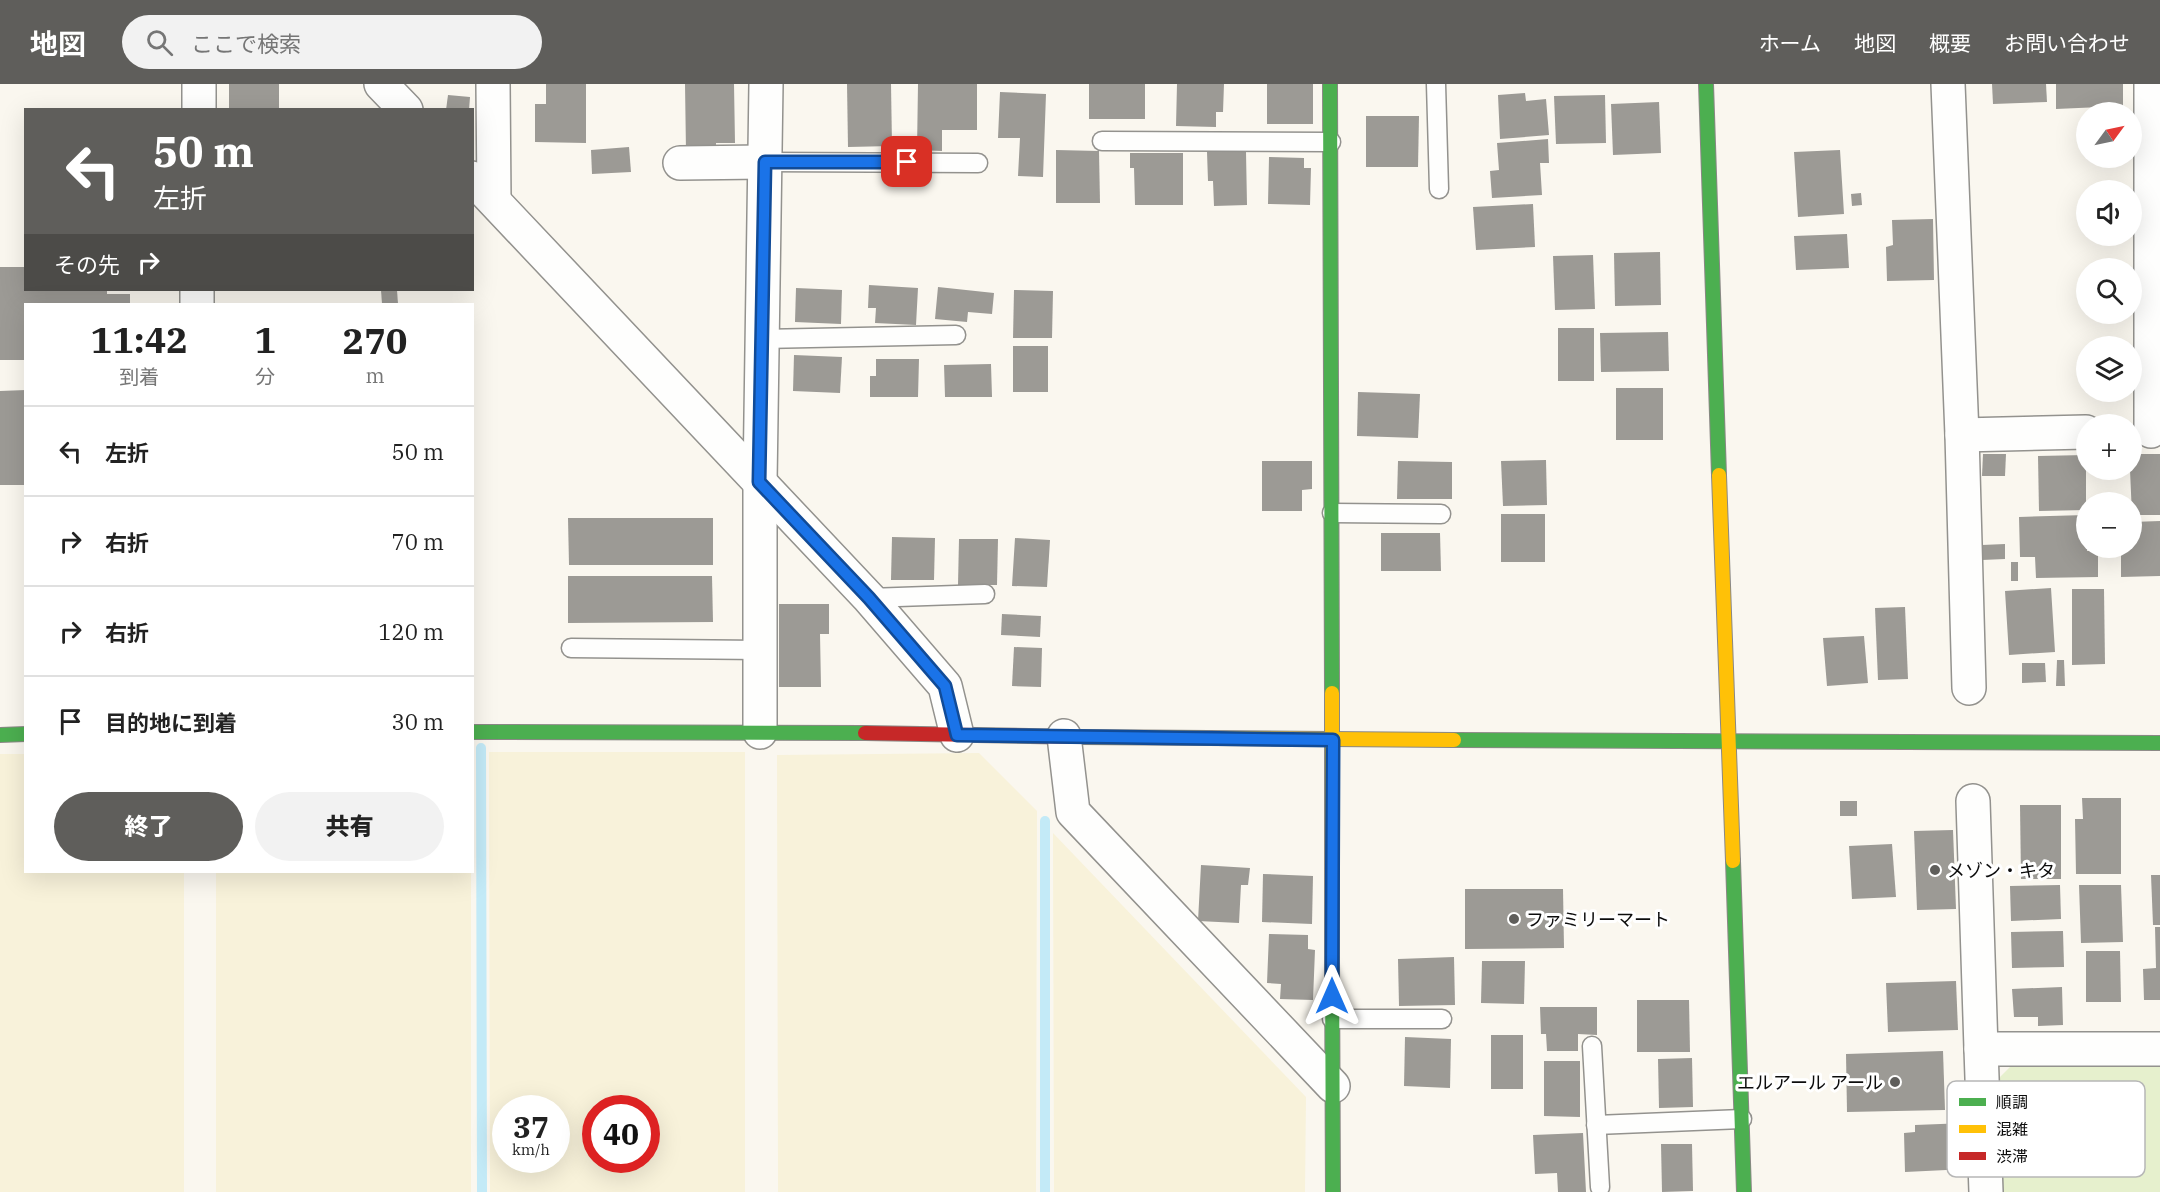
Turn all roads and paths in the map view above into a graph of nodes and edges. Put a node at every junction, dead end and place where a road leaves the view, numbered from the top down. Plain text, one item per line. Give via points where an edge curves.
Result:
1 (200, 84) edge
2 (381, 84) edge
3 (494, 84) edge
4 (766, 84) edge
5 (1330, 84) edge
6 (1436, 84) edge
7 (1706, 84) edge
8 (1947, 84) edge
9 (2151, 84) edge
10 (199, 108) edge
11 (404, 108) edge
12 (1102, 141) dead end
13 (1331, 142) junction
14 (765, 162) junction
15 (680, 163) dead end
16 (978, 163) dead end
17 (483, 189) edge
18 (1439, 189) dead end
19 (956, 335) dead end
20 (762, 339) junction
21 (2147, 431) edge
22 (2076, 432) edge
23 (1962, 435) junction
24 (759, 482) junction
25 (1332, 513) junction
26 (1441, 514) dead end
27 (985, 594) dead end
28 (869, 598) junction
29 (571, 648) dead end
30 (760, 650) junction
31 (1969, 688) dead end
32 (474, 732) edge
33 (760, 732) junction
34 (0, 735) edge
35 (24, 735) edge
36 (957, 735) junction
37 (1064, 736) junction
38 (1333, 740) junction
39 (1729, 741) junction
40 (2160, 743) edge
41 (1973, 801) dead end
42 (1332, 1019) junction
43 (1442, 1019) dead end
44 (1592, 1046) dead end
45 (1981, 1049) junction
46 (2160, 1049) edge
47 (1982, 1081) edge
48 (1333, 1086) junction
49 (1742, 1119) junction
50 (1596, 1125) junction
51 (1985, 1177) edge
52 (1600, 1188) dead end
53 (1333, 1192) edge
54 (1744, 1192) edge
55 (1986, 1192) edge

1 - 10 street
2 - 11 street
3 - 17 street
4 - 14 street
5 - 13 street
6 - 18 lane
7 - 39 street
8 - 23 street
9 - 21 street
12 - 13 lane
13 - 25 street
14 - 15 street
14 - 16 lane
14 - 20 street
17 - 24 street
19 - 20 lane
20 - 24 street
22 - 23 street
23 - 31 street
24 - 28 street
24 - 30 street
25 - 26 lane
25 - 38 street
27 - 28 lane
28 - 36 street via 945,686
29 - 30 lane
30 - 33 street
32 - 33 street
33 - 36 street
34 - 35 street
36 - 37 street
37 - 38 street
37 - 48 street via 1073,812
38 - 39 street
38 - 42 street
39 - 40 street
39 - 49 street
41 - 45 street
42 - 43 lane
42 - 48 street
44 - 50 lane
45 - 46 street
45 - 47 street
48 - 53 street
49 - 50 lane
49 - 54 street
50 - 52 lane
51 - 55 street

